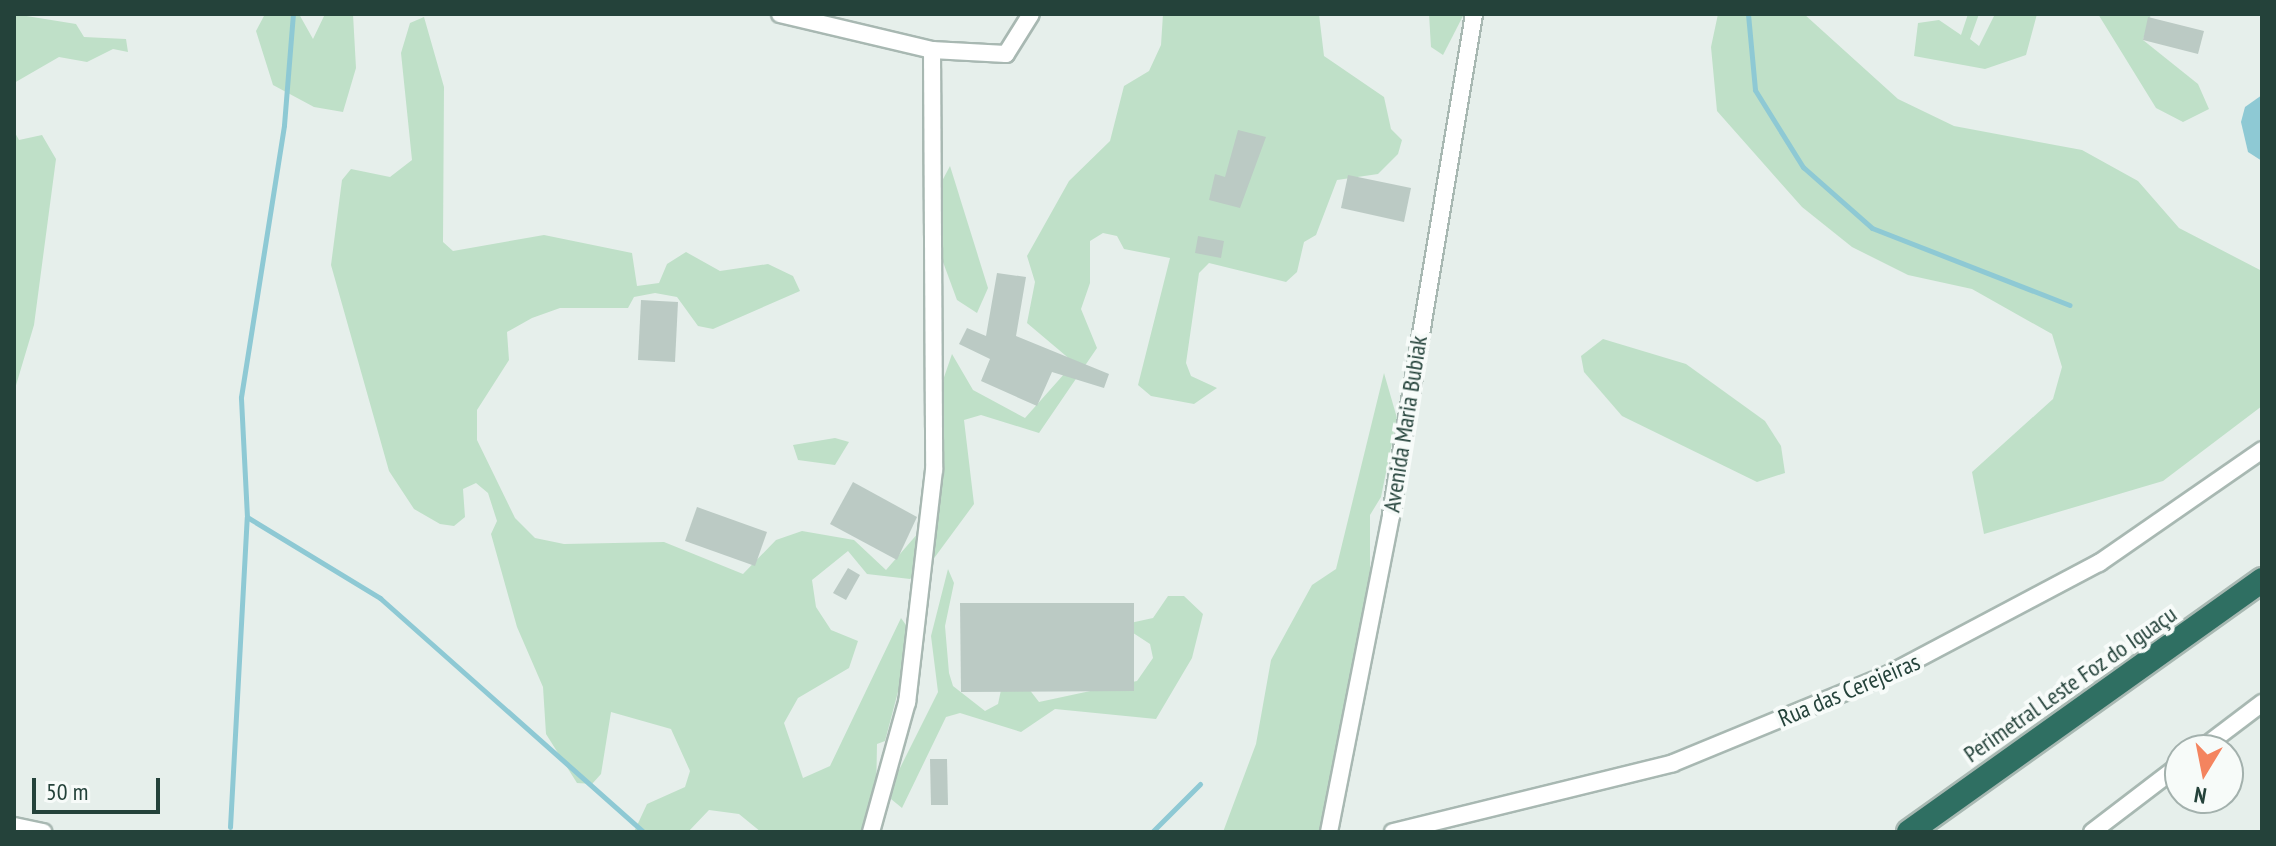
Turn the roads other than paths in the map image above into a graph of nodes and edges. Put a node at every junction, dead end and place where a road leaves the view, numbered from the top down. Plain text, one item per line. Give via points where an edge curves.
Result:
1 (780, 14) edge
2 (1031, 14) edge
3 (1474, 14) edge
4 (932, 50) junction
5 (2262, 450) edge
6 (2262, 580) edge
7 (2262, 703) edge
8 (2221, 734) edge
9 (2164, 777) edge
10 (14, 826) edge
11 (43, 832) edge
12 (871, 832) edge
13 (1329, 832) edge
14 (1393, 832) edge
15 (1909, 832) edge
16 (2092, 832) edge

1 - 4 street
2 - 4 street via 1006,54
3 - 13 street, Avenida Maria Bubiak via 1391,515
4 - 12 street via 934,470 907,702
5 - 14 street, Rua das Cerejeiras via 2072,579 1889,674 1673,763
6 - 15 highway, Perimetral Leste Foz do Iguaçu
7 - 8 street
9 - 16 street
10 - 11 street

